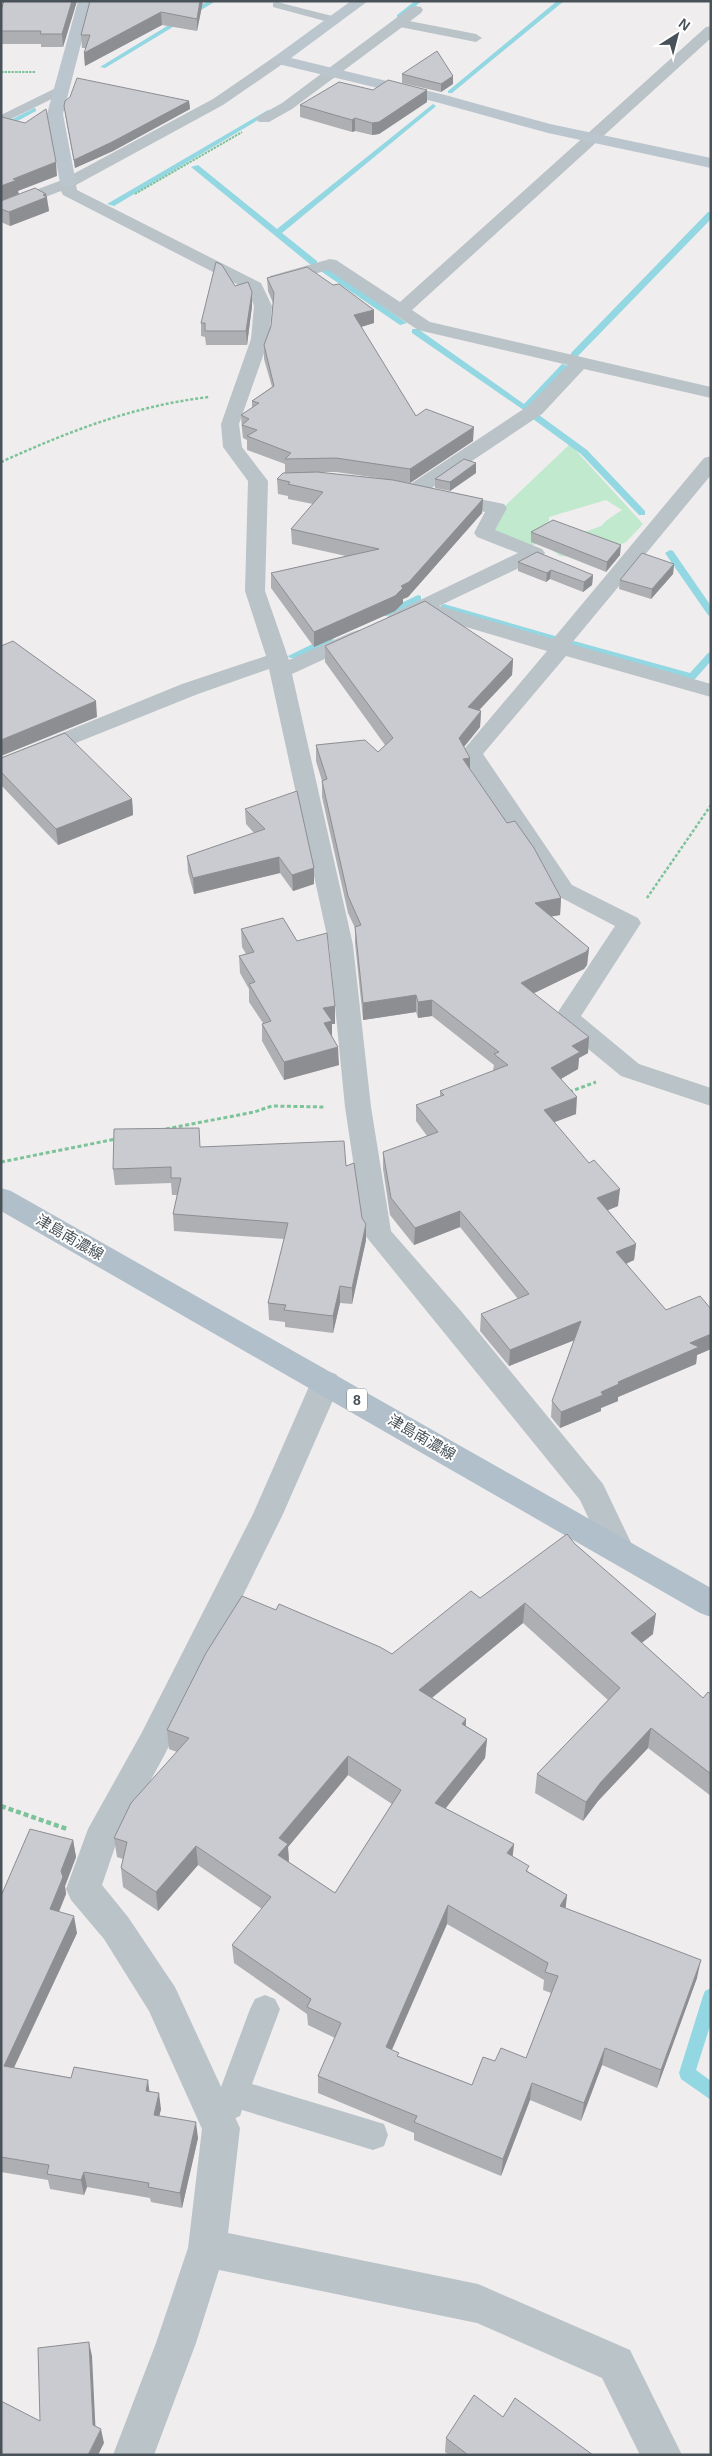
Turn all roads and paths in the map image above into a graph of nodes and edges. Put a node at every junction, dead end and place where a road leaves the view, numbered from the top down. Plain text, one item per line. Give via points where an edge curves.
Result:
1 (84, 1) edge
2 (361, 1) edge
3 (277, 6) dead end
4 (416, 10) dead end
5 (336, 20) junction
6 (399, 23) junction
7 (711, 30) edge
8 (476, 38) dead end
9 (279, 60) junction
10 (1, 72) edge
11 (66, 72) junction
12 (332, 73) junction
13 (62, 89) junction
14 (264, 119) joint
15 (1, 120) edge
16 (592, 138) junction
17 (711, 162) edge
18 (68, 184) junction
19 (1, 209) edge
20 (106, 211) junction
21 (255, 287) junction
22 (401, 311) junction
23 (580, 363) junction
24 (711, 393) edge
25 (241, 394) junction
26 (1, 462) edge
27 (711, 462) edge
28 (423, 608) junction
29 (559, 648) junction
30 (280, 665) junction
31 (711, 691) edge
32 (1, 766) edge
33 (711, 805) edge
34 (629, 923) junction
35 (630, 1070) junction
36 (566, 1093) edge
37 (711, 1097) edge
38 (358, 1107) junction
39 (157, 1131) edge
40 (118, 1139) edge
41 (1, 1162) edge
42 (1, 1198) edge
43 (326, 1382) junction
44 (619, 1551) junction
45 (711, 1604) edge
46 (1, 1806) edge
47 (100, 1840) junction
48 (265, 2010) dead end
49 (234, 2093) junction
50 (221, 2128) junction
51 (373, 2135) dead end
52 (206, 2248) junction
53 (133, 2455) edge
54 (662, 2455) edge

1 - 11 street
2 - 5 street
3 - 5 lane
4 - 6 street
5 - 9 street
6 - 8 lane
6 - 12 street
7 - 16 street
9 - 12 street
9 - 18 street via 218,102
10 - 11 path
11 - 13 street
12 - 14 street
12 - 16 street
13 - 15 lane
13 - 18 street via 55,114
14 - 20 path
16 - 17 street
16 - 22 street
18 - 19 street
18 - 20 street via 69,192
20 - 21 street
21 - 22 street via 330,264
21 - 25 street via 263,306 260,339
22 - 23 street via 424,326
23 - 24 street
23 - 28 street via 535,410 404,489 497,508 484,533 543,556
25 - 26 path via 158,403 123,412 77,427
25 - 30 street via 230,424 233,447 266,480 255,591
27 - 29 street via 602,580
28 - 29 street
28 - 30 street
29 - 31 street
29 - 34 street via 471,754 564,890
30 - 32 street via 190,689
30 - 38 street via 341,945
33 - 34 path
34 - 35 street via 567,1018
35 - 36 path
35 - 37 street
38 - 39 path via 272,1106
38 - 44 street via 378,1234 592,1493
40 - 41 path
42 - 43 main road, 津島南濃線 / 8
43 - 44 main road, 津島南濃線 / 8
43 - 47 street via 268,1514 153,1744
44 - 45 main road, 津島南濃線 / 8
46 - 47 path
47 - 50 street via 84,1889 116,1928 162,1999
48 - 49 lane
49 - 50 lane
49 - 51 lane
50 - 52 street
52 - 53 street via 176,2343
52 - 54 street via 478,2304 616,2364

